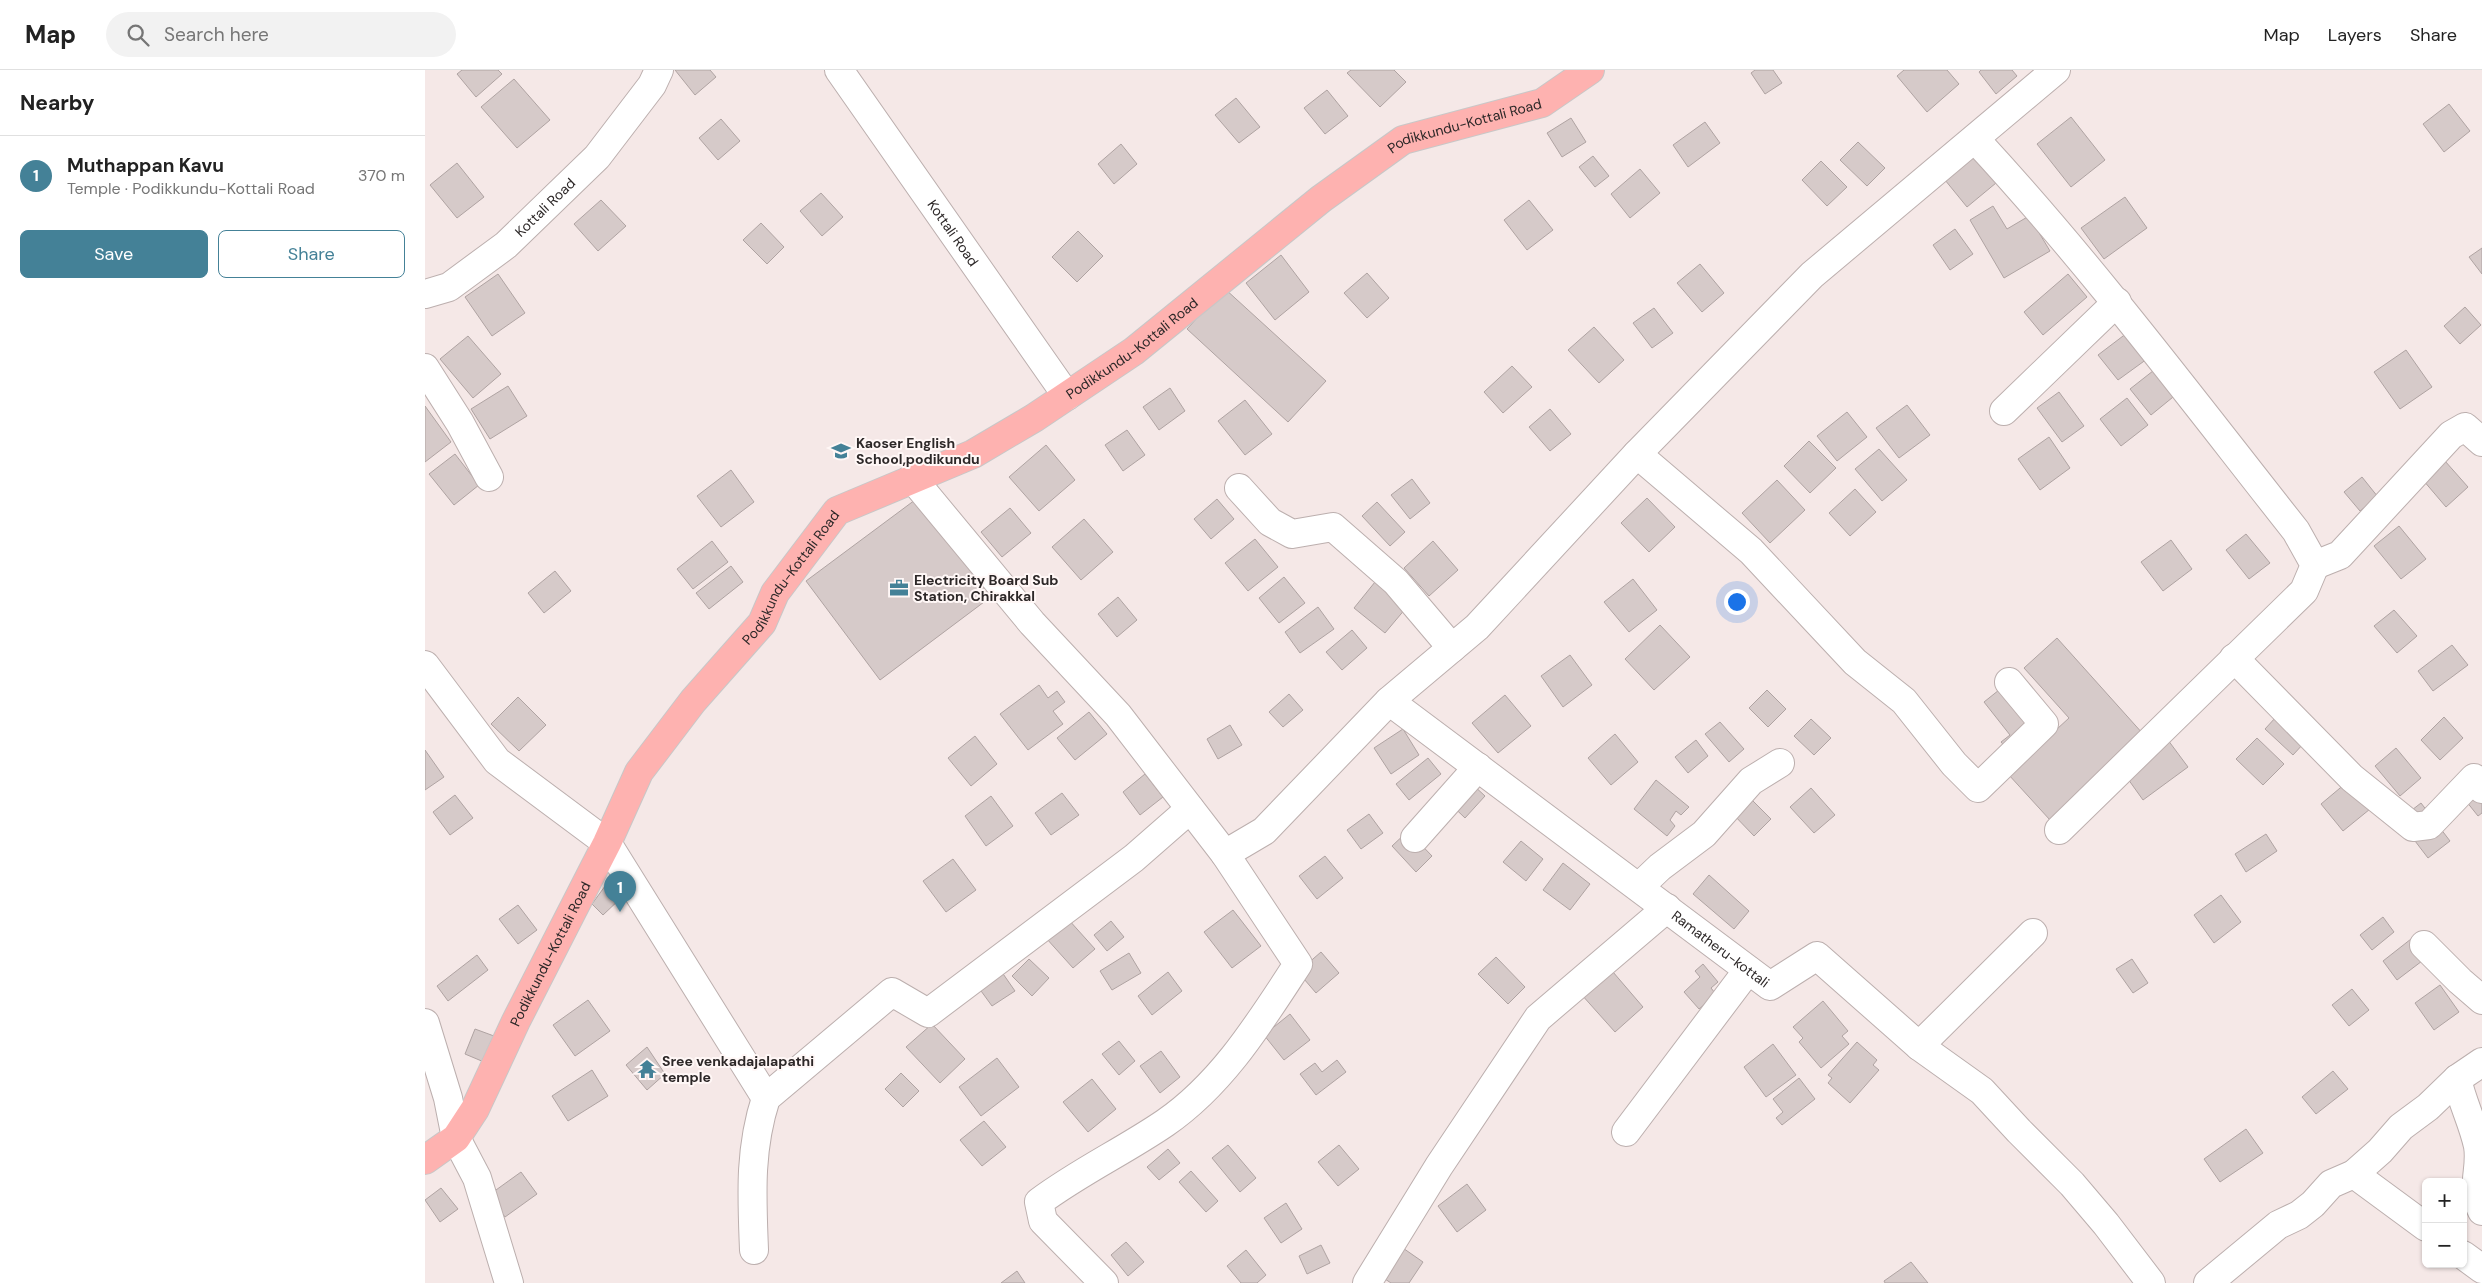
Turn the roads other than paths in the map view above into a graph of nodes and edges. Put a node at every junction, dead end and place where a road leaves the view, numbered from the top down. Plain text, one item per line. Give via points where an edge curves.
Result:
1 (659, 70) edge
2 (839, 70) edge
3 (1590, 70) edge
4 (2043, 74) edge
5 (1975, 139) junction
6 (425, 294) edge
7 (2117, 302) junction
8 (425, 368) edge
9 (1067, 396) junction
10 (2004, 411) dead end
11 (2482, 442) edge
12 (1637, 454) junction
13 (489, 477) dead end
14 (912, 478) junction
15 (1239, 488) dead end
16 (2315, 565) junction
17 (1452, 648) junction
18 (2235, 658) junction
19 (425, 665) edge
20 (2009, 682) dead end
21 (1389, 701) junction
22 (1780, 763) dead end
23 (1478, 768) junction
24 (2482, 789) edge
25 (1190, 810) junction
26 (2059, 830) dead end
27 (1415, 838) dead end
28 (607, 844) junction
29 (1225, 854) junction
30 (1639, 887) junction
31 (1667, 908) junction
32 (2033, 933) dead end
33 (2424, 946) dead end
34 (1748, 970) junction
35 (2482, 1000) edge
36 (425, 1023) edge
37 (1919, 1046) junction
38 (2482, 1062) edge
39 (2457, 1079) junction
40 (766, 1098) junction
41 (1626, 1132) dead end
42 (456, 1138) junction
43 (425, 1160) edge
44 (2354, 1174) junction
45 (2482, 1211) edge
46 (2422, 1224) edge
47 (754, 1250) dead end
48 (2467, 1258) edge
49 (2482, 1269) edge
50 (509, 1283) edge
51 (1104, 1283) edge
52 (1367, 1283) edge
53 (2151, 1283) edge
54 (2208, 1283) edge

1 - 6 street, Kottali Road via 652,85 597,157 506,244 449,287
2 - 9 street, Kottali Road
3 - 9 main road, Podikkundu-Kottali Road via 1542,103 1403,140 1321,199 1134,351
4 - 5 street
5 - 7 street via 2024,191
5 - 12 street via 1812,275
7 - 10 street
7 - 16 street via 2296,531
8 - 13 street
9 - 14 main road, Podikkundu-Kottali Road via 973,454
11 - 16 street via 2465,427 2451,435 2340,556
12 - 17 street via 1477,627
12 - 20 street via 1751,551 1855,662 1904,701 1978,788 2043,724
14 - 25 street via 1032,623 1118,715
14 - 28 main road, Podikkundu-Kottali Road via 837,511 775,593 763,623 693,701 639,772
15 - 17 street via 1270,522 1292,534 1333,527 1396,582
16 - 18 street via 2304,592
17 - 21 street
18 - 24 street via 2352,778 2413,828 2429,825 2474,778
18 - 26 street
19 - 28 street via 497,760
21 - 23 street, Ramatheru-kottali
21 - 29 street via 1264,831
22 - 30 street via 1751,781 1704,834
23 - 27 street
23 - 30 street, Ramatheru-kottali
25 - 29 street
25 - 40 street via 1134,858 928,1013 892,992
28 - 40 street
28 - 42 main road, Podikkundu-Kottali Road via 516,1021 475,1109
29 - 51 street via 1298,964 1222,1073 1165,1123 1098,1162 1039,1202 1043,1221
30 - 31 street, Ramatheru-kottali
31 - 34 street, Ramatheru-kottali
31 - 52 street via 1538,1018 1439,1166
32 - 37 street
33 - 35 street
34 - 37 street, Ramatheru-kottali via 1770,986 1817,956
34 - 41 street
36 - 42 street via 448,1098
37 - 53 street via 1982,1091 2078,1191
38 - 39 street
39 - 44 street via 2401,1127
39 - 45 street via 2479,1148 2475,1194
40 - 47 street via 758,1122 751,1172
42 - 43 main road, Podikkundu-Kottali Road
42 - 50 street via 477,1178
44 - 46 street
44 - 54 street via 2331,1184 2313,1204 2278,1225
48 - 49 street

